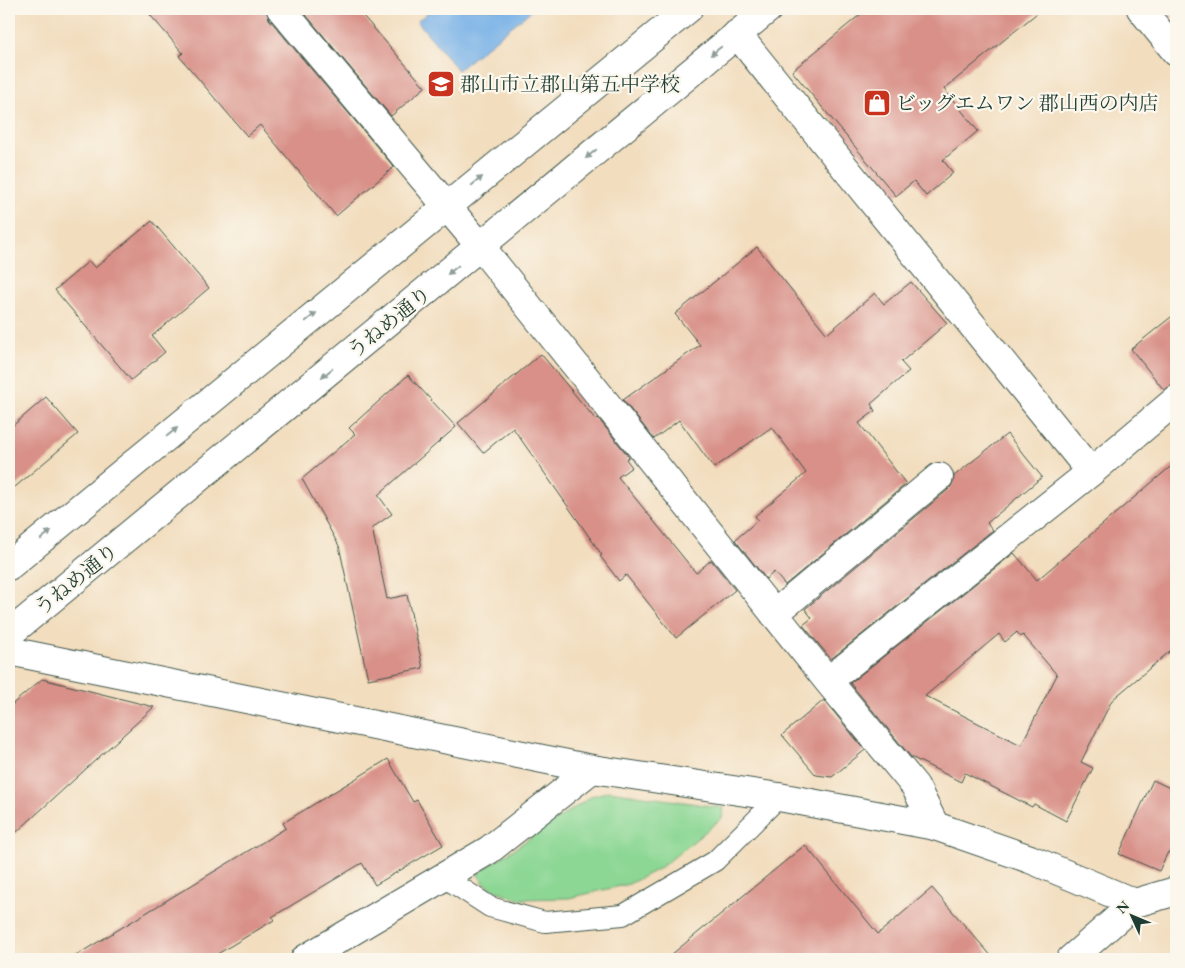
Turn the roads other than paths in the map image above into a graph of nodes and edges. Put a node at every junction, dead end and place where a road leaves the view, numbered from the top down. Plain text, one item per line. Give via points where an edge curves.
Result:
1 (280, 9) edge
2 (688, 9) edge
3 (768, 9) edge
4 (1141, 9) edge
5 (737, 34) junction
6 (1176, 52) edge
7 (447, 206) junction
8 (481, 247) junction
9 (1176, 400) edge
10 (1091, 472) junction
11 (939, 477) dead end
12 (9, 566) edge
13 (774, 614) junction
14 (9, 634) edge
15 (9, 650) edge
16 (828, 681) junction
17 (592, 769) junction
18 (779, 797) junction
19 (935, 826) junction
20 (444, 877) junction
21 (1176, 891) edge
22 (1135, 903) junction
23 (305, 959) edge
24 (1072, 959) edge

1 - 7 street
7 -> 2 street
3 - 5 street, うねめ通り
4 - 6 street
5 -> 8 street, うねめ通り
5 - 10 street
7 - 8 street
12 -> 7 street
8 - 13 street
8 -> 14 street, うねめ通り
9 - 10 street
10 - 16 street
11 - 13 street
13 - 16 street
15 - 17 street
16 - 19 street via 915,786
17 - 18 street
17 - 20 street via 489,850
18 - 19 street
18 - 20 lane via 715,861 623,915 545,922 490,907
19 - 22 street via 1030,859
20 - 23 street
21 - 22 street
22 - 24 street

